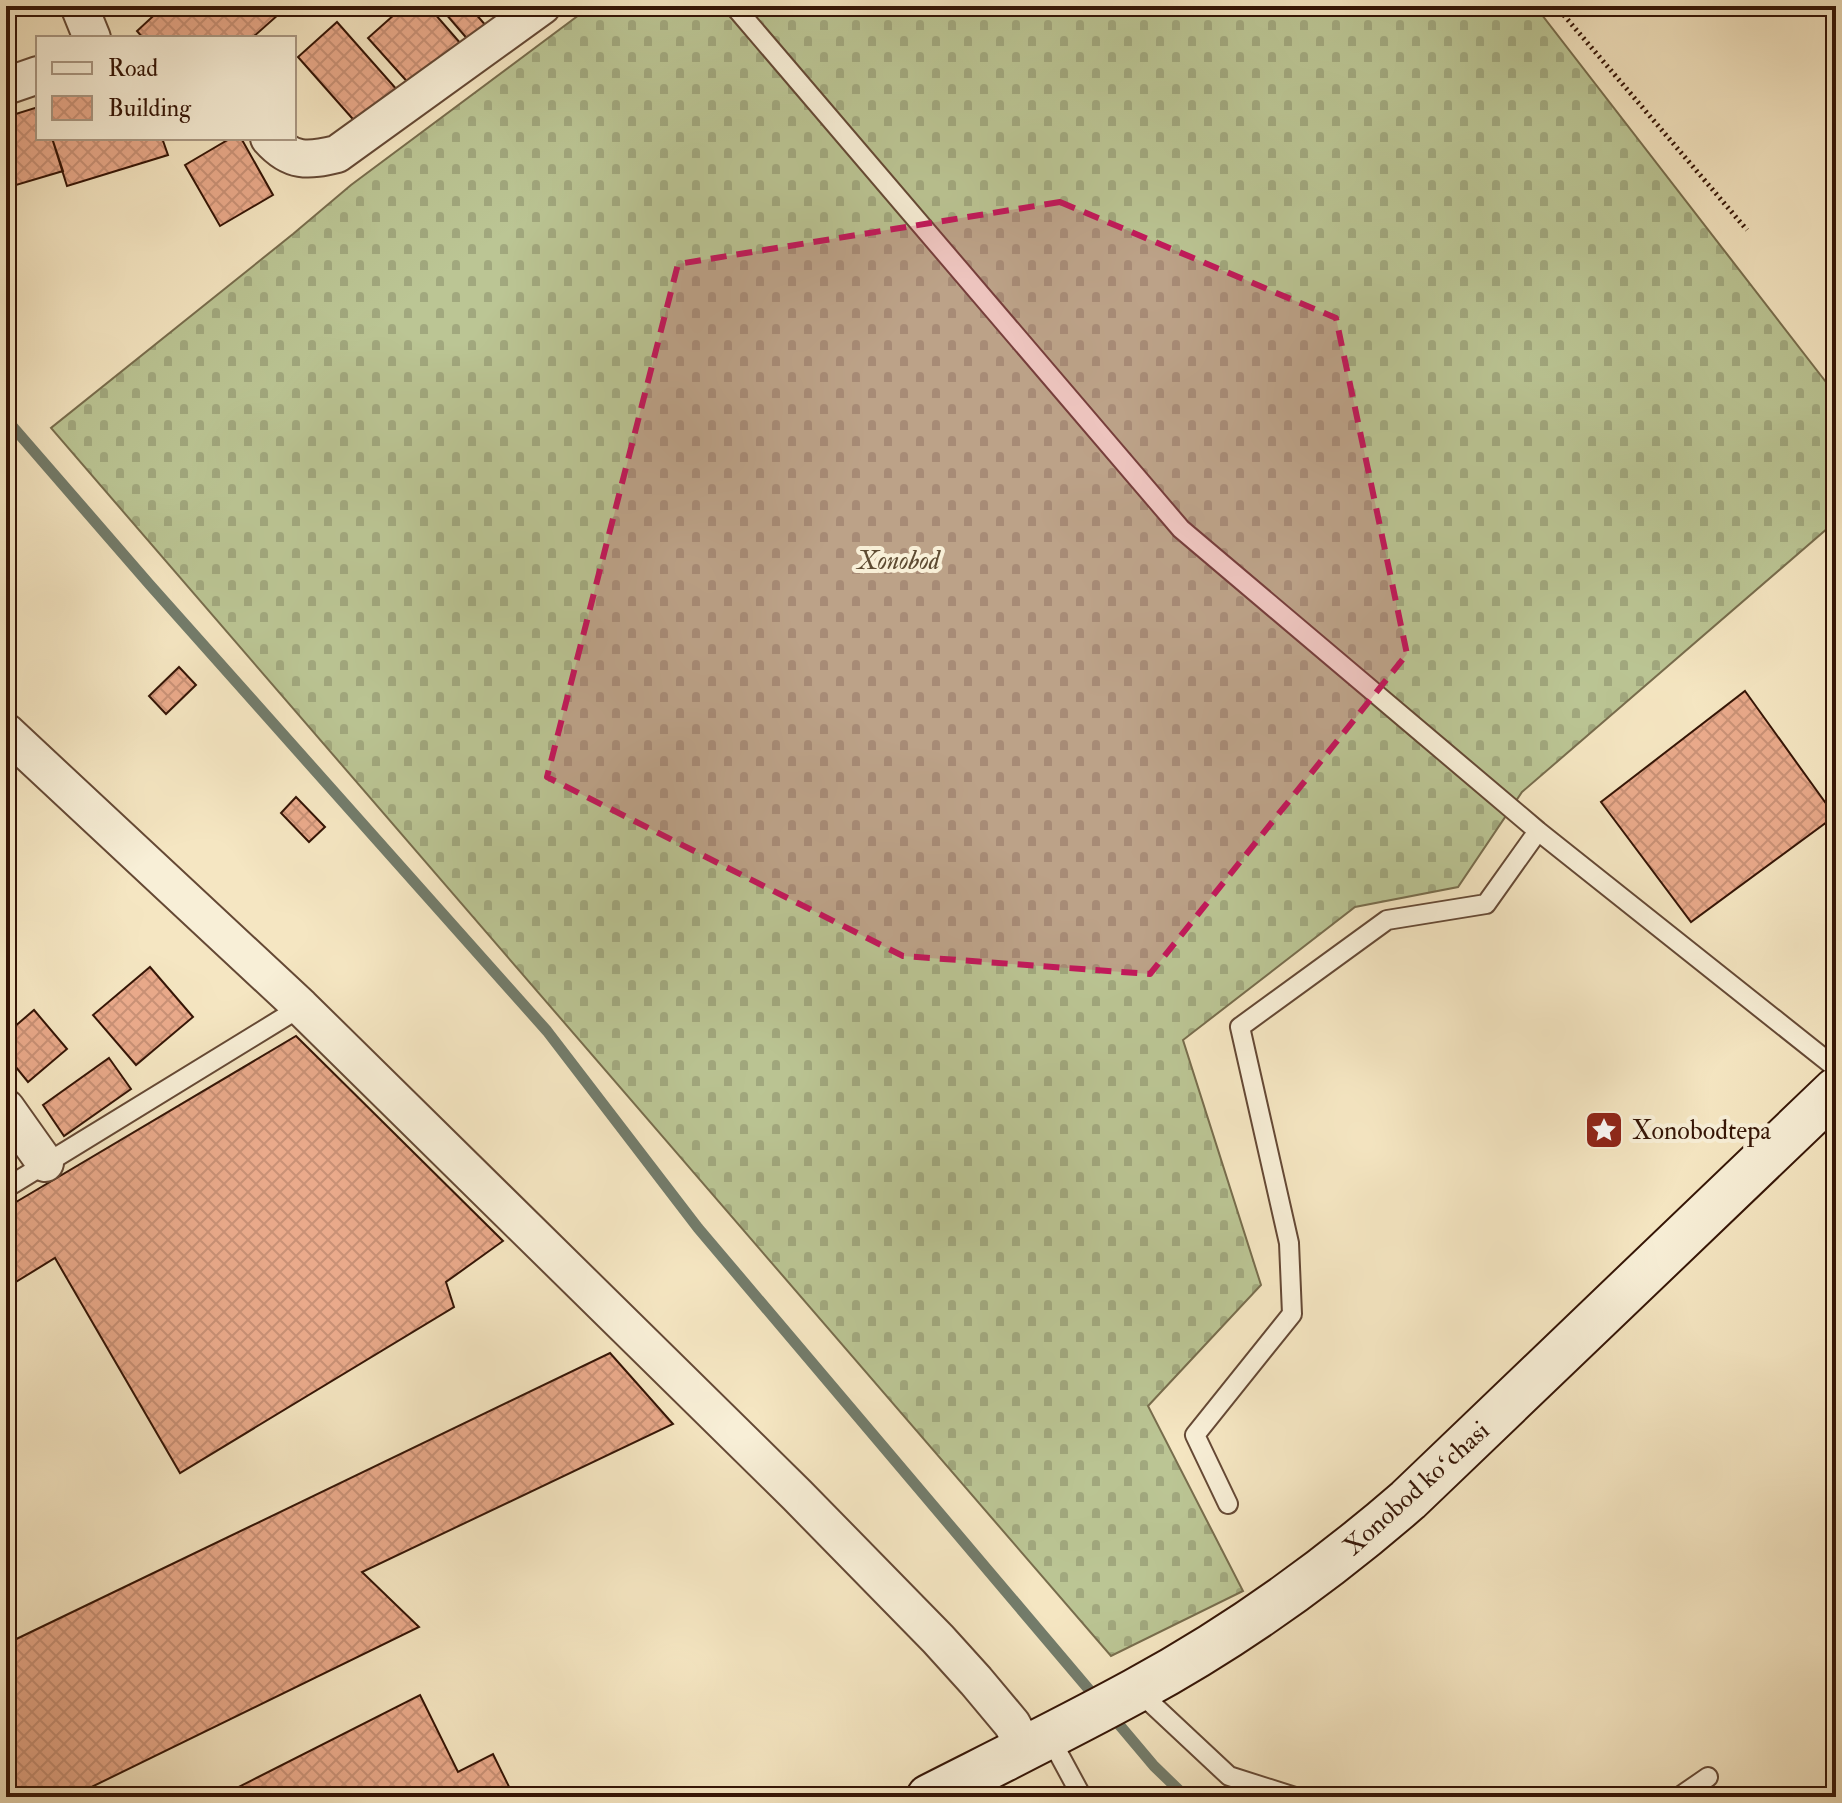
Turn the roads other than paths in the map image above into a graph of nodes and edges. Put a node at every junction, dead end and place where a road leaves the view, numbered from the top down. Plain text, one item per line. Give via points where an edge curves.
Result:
1 (79, 6) edge
2 (542, 6) edge
3 (734, 6) edge
4 (91, 36) edge
5 (36, 76) edge
6 (6, 86) edge
7 (271, 140) edge
8 (6, 732) edge
9 (1538, 831) junction
10 (301, 1007) junction
11 (1836, 1068) edge
12 (1836, 1090) edge
13 (6, 1108) edge
14 (45, 1163) junction
15 (6, 1188) edge
16 (1228, 1504) dead end
17 (1115, 1702) junction
18 (1037, 1742) junction
19 (1708, 1777) dead end
20 (929, 1797) edge
21 (1082, 1797) edge
22 (1295, 1797) edge
23 (1679, 1797) edge

1 - 4 street
2 - 7 street via 337,154 300,159
3 - 9 lane via 1181,529
5 - 6 street
8 - 10 street
9 - 11 lane
9 - 16 lane via 1486,904 1387,920 1240,1027 1289,1243 1292,1314 1195,1435
10 - 14 lane
10 - 18 street via 797,1495 938,1639 1012,1724
12 - 17 main road, Xonobod koʻchasi via 1374,1530 1301,1586
13 - 14 street
14 - 15 lane
17 - 18 main road, Xonobod koʻchasi
17 - 22 lane via 1229,1776
18 - 20 main road, Xonobod koʻchasi
18 - 21 lane
19 - 23 lane

